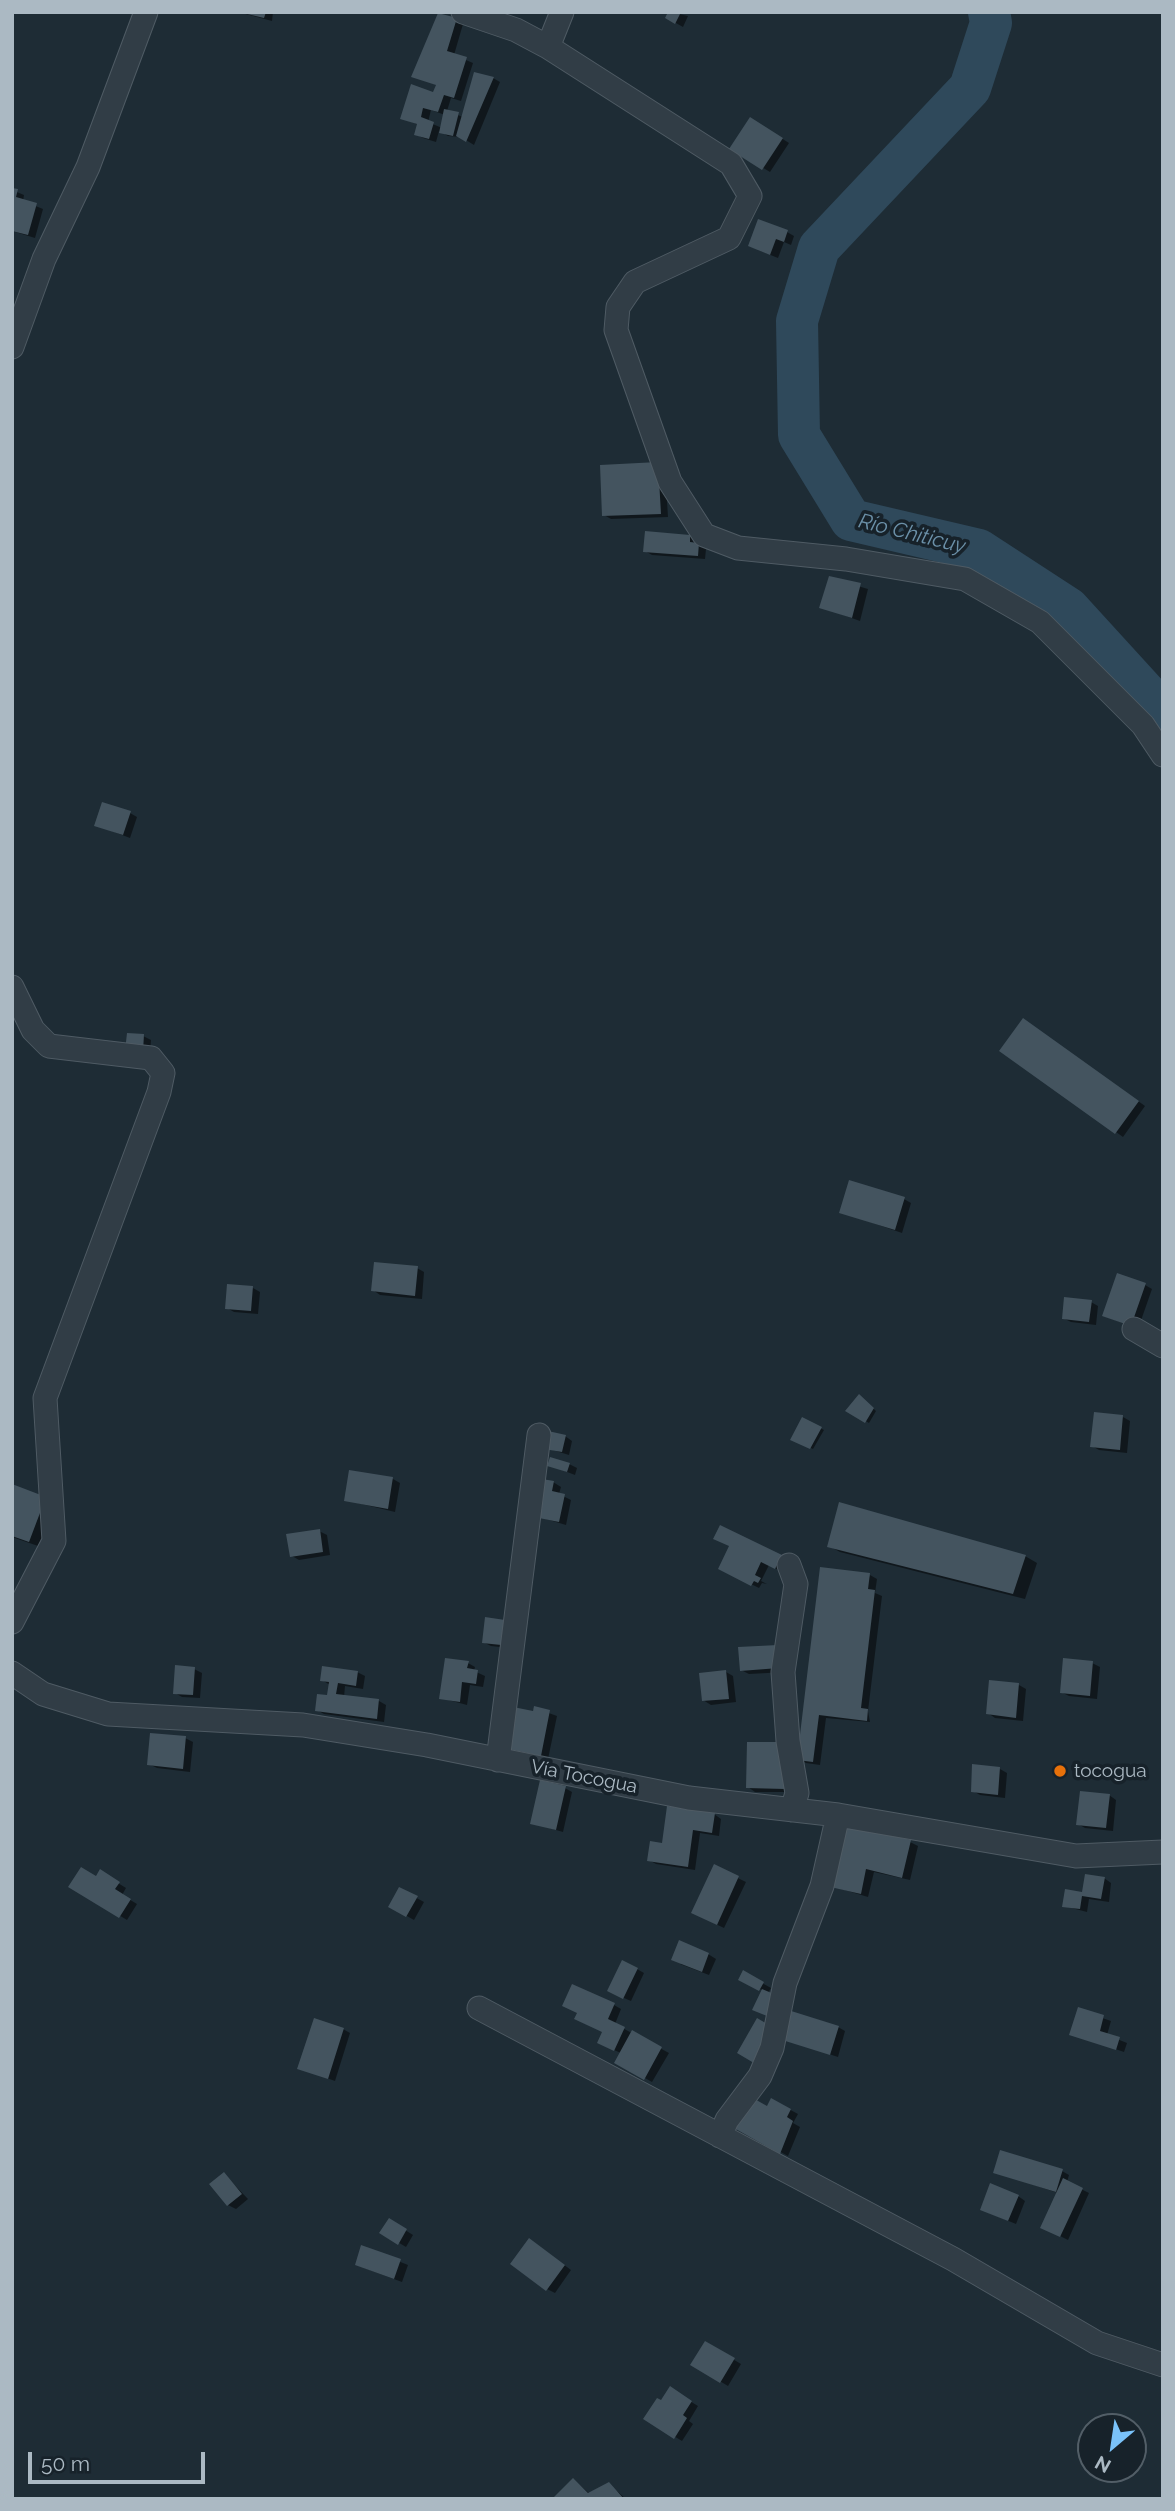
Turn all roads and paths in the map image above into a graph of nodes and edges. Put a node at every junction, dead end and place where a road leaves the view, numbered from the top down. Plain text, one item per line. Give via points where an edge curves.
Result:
1 (146, 12) edge
2 (463, 12) edge
3 (562, 12) edge
4 (548, 47) junction
5 (12, 347) edge
6 (1163, 755) edge
7 (12, 987) edge
8 (1134, 1329) dead end
9 (1163, 1346) edge
10 (539, 1435) dead end
11 (789, 1565) dead end
12 (12, 1622) edge
13 (12, 1673) edge
14 (498, 1760) junction
15 (792, 1810) junction
16 (838, 1815) junction
17 (1163, 1852) edge
18 (479, 2008) dead end
19 (720, 2136) junction
20 (1163, 2365) edge

1 - 5 street via 88,167 44,259
2 - 4 street via 516,30
3 - 4 street
4 - 6 street via 731,164 750,196 729,238 635,282 618,307 616,330 670,482 704,534 738,548 845,559 965,579 1040,622 1143,725
7 - 12 street via 33,1030 49,1046 151,1058 163,1073 45,1398 54,1541
8 - 9 street
10 - 14 street
11 - 15 street via 796,1584 783,1672 797,1793
13 - 14 street, Vía Tocogua via 43,1694 108,1714 303,1725
14 - 15 street, Vía Tocogua via 689,1798
15 - 16 street, Vía Tocogua
16 - 17 street, Vía Tocogua via 1076,1856
16 - 19 street via 822,1886 785,1983 769,2057
18 - 19 street
19 - 20 street via 953,2259 1097,2343

